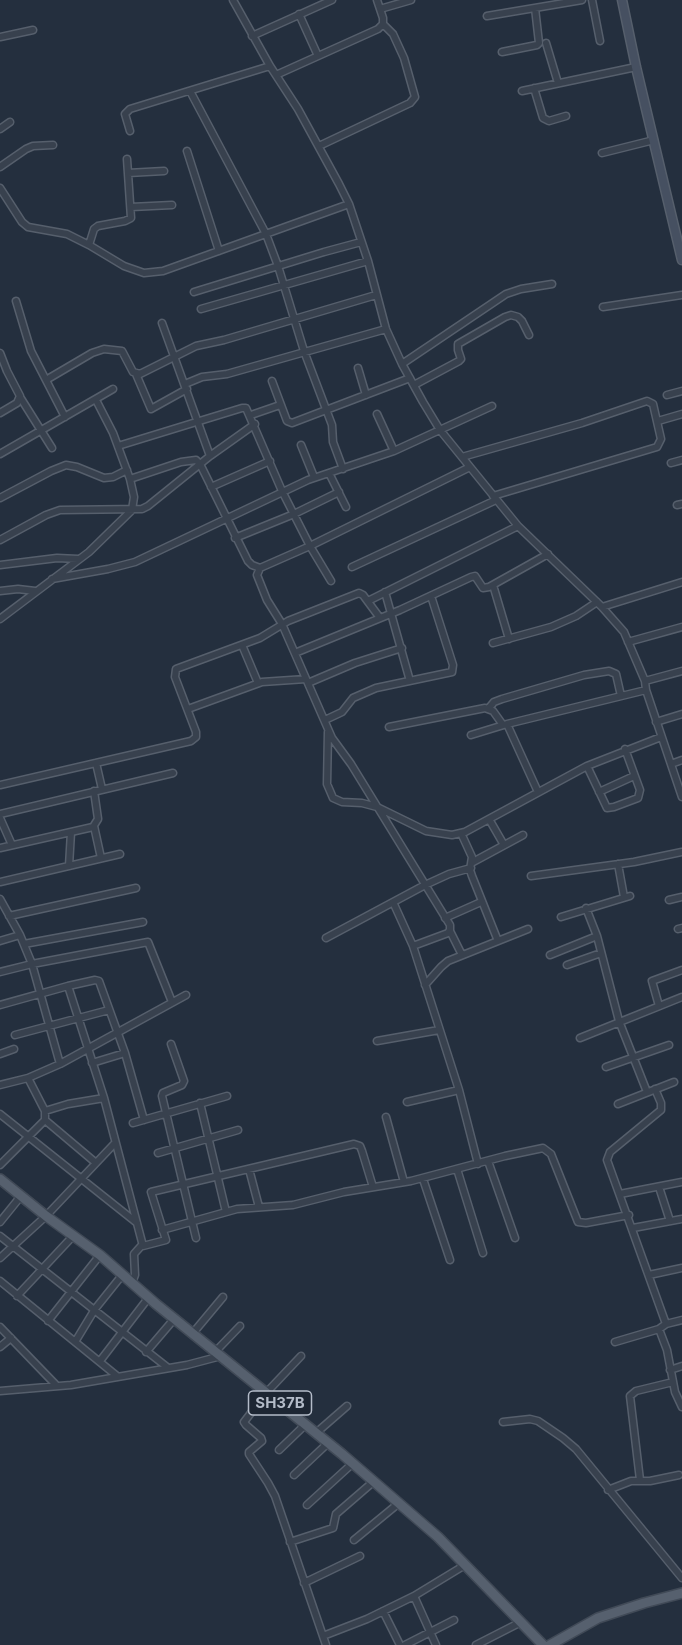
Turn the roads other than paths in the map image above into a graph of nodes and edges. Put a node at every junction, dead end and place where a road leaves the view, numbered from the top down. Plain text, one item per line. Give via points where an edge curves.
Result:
1 (233, 0) edge
2 (332, 0) edge
3 (376, 0) edge
4 (411, 0) edge
5 (582, 0) edge
6 (592, 0) edge
7 (622, 0) edge
8 (535, 8) junction
9 (380, 9) junction
10 (299, 14) junction
11 (487, 16) dead end
12 (383, 24) junction
13 (33, 30) dead end
14 (0, 36) edge
15 (252, 36) junction
16 (600, 41) dead end
17 (546, 44) dead end
18 (502, 52) dead end
19 (318, 56) junction
20 (270, 66) junction
21 (636, 67) junction
22 (276, 75) junction
23 (558, 83) junction
24 (534, 88) junction
25 (522, 91) dead end
26 (190, 92) junction
27 (566, 116) dead end
28 (10, 122) dead end
29 (0, 129) edge
30 (130, 131) dead end
31 (654, 140) junction
32 (53, 145) dead end
33 (319, 146) junction
34 (187, 150) dead end
35 (602, 153) dead end
36 (127, 159) dead end
37 (0, 166) edge
38 (164, 171) dead end
39 (128, 173) junction
40 (0, 188) edge
41 (349, 204) junction
42 (172, 205) dead end
43 (131, 207) junction
44 (678, 227) edge
45 (266, 234) junction
46 (362, 242) junction
47 (89, 245) junction
48 (219, 251) junction
49 (682, 260) edge
50 (368, 261) junction
51 (278, 266) junction
52 (284, 284) junction
53 (552, 284) dead end
54 (194, 292) dead end
55 (376, 295) junction
56 (682, 295) edge
57 (16, 301) dead end
58 (603, 308) dead end
59 (201, 309) dead end
60 (295, 318) junction
61 (162, 323) dead end
62 (386, 329) junction
63 (529, 335) dead end
64 (304, 351) junction
65 (0, 353) edge
66 (173, 357) junction
67 (1, 361) edge
68 (402, 364) junction
69 (358, 368) dead end
70 (136, 374) junction
71 (410, 378) junction
72 (46, 380) junction
73 (272, 381) dead end
74 (414, 385) junction
75 (186, 387) junction
76 (114, 389) dead end
77 (682, 391) edge
78 (366, 395) junction
79 (667, 395) dead end
80 (20, 396) junction
81 (96, 400) junction
82 (280, 405) junction
83 (492, 406) dead end
84 (326, 411) junction
85 (0, 413) edge
86 (377, 414) dead end
87 (682, 414) edge
88 (251, 415) junction
89 (65, 417) junction
90 (198, 421) junction
91 (658, 421) junction
92 (255, 424) junction
93 (42, 430) junction
94 (440, 430) junction
95 (301, 445) dead end
96 (118, 446) junction
97 (52, 448) dead end
98 (394, 451) junction
99 (0, 454) edge
100 (210, 456) junction
101 (462, 456) junction
102 (682, 460) edge
103 (270, 461) junction
104 (671, 463) dead end
105 (200, 464) junction
106 (470, 467) junction
107 (342, 469) junction
108 (127, 470) junction
109 (329, 473) junction
110 (314, 477) junction
111 (130, 479) junction
112 (211, 487) junction
113 (282, 491) junction
114 (339, 492) junction
115 (0, 498) edge
116 (494, 498) junction
117 (346, 507) dead end
118 (132, 510) junction
119 (294, 514) junction
120 (226, 518) junction
121 (518, 526) junction
122 (236, 538) junction
123 (0, 540) edge
124 (310, 546) junction
125 (548, 554) junction
126 (79, 559) junction
127 (0, 565) edge
128 (352, 567) dead end
129 (260, 568) junction
130 (52, 579) junction
131 (331, 581) dead end
132 (682, 582) edge
133 (493, 585) junction
134 (0, 591) edge
135 (35, 591) junction
136 (385, 592) junction
137 (431, 596) junction
138 (368, 601) junction
139 (597, 602) junction
140 (602, 608) junction
141 (392, 614) junction
142 (380, 618) junction
143 (0, 620) edge
144 (282, 624) junction
145 (682, 627) edge
146 (509, 639) junction
147 (628, 642) junction
148 (493, 643) dead end
149 (242, 645) junction
150 (402, 648) junction
151 (295, 653) junction
152 (682, 671) edge
153 (308, 681) junction
154 (410, 681) junction
155 (645, 681) junction
156 (258, 683) junction
157 (646, 690) junction
158 (621, 696) junction
159 (489, 708) junction
160 (188, 709) junction
161 (682, 714) edge
162 (325, 720) junction
163 (656, 722) junction
164 (505, 725) junction
165 (389, 727) dead end
166 (328, 730) junction
167 (471, 735) dead end
168 (661, 737) junction
169 (625, 750) junction
170 (682, 760) edge
171 (96, 763) junction
172 (671, 764) junction
173 (586, 766) junction
174 (173, 773) dead end
175 (634, 776) junction
176 (0, 785) edge
177 (102, 789) junction
178 (94, 791) junction
179 (538, 792) junction
180 (598, 792) junction
181 (682, 793) edge
182 (377, 807) junction
183 (0, 816) edge
184 (489, 819) junction
185 (94, 826) junction
186 (71, 831) junction
187 (461, 833) junction
188 (523, 835) dead end
189 (12, 845) junction
190 (504, 845) junction
191 (0, 848) edge
192 (682, 852) edge
193 (120, 854) dead end
194 (101, 858) junction
195 (618, 864) junction
196 (472, 865) junction
197 (69, 866) junction
198 (531, 876) dead end
199 (0, 882) edge
200 (425, 885) junction
201 (136, 888) dead end
202 (682, 897) edge
203 (669, 900) dead end
204 (1, 902) edge
205 (393, 902) junction
206 (482, 902) junction
207 (586, 908) junction
208 (9, 916) junction
209 (561, 916) dead end
210 (445, 918) junction
211 (142, 922) dead end
212 (528, 929) dead end
213 (450, 932) junction
214 (20, 935) junction
215 (597, 936) junction
216 (326, 939) dead end
217 (0, 941) edge
218 (498, 941) junction
219 (24, 944) junction
220 (413, 946) junction
221 (601, 953) junction
222 (462, 955) junction
223 (550, 955) dead end
224 (32, 964) junction
225 (567, 965) dead end
226 (682, 969) edge
227 (0, 972) edge
228 (425, 985) junction
229 (68, 986) junction
230 (42, 993) junction
231 (186, 995) dead end
232 (682, 998) edge
233 (172, 1002) junction
234 (0, 1005) edge
235 (659, 1006) junction
236 (109, 1010) junction
237 (79, 1018) junction
238 (619, 1022) junction
239 (50, 1026) junction
240 (439, 1030) junction
241 (116, 1032) junction
242 (15, 1035) dead end
243 (580, 1038) dead end
244 (377, 1041) dead end
245 (171, 1044) dead end
246 (669, 1045) dead end
247 (14, 1049) dead end
248 (87, 1049) junction
249 (125, 1053) junction
250 (0, 1054) edge
251 (632, 1058) junction
252 (92, 1063) junction
253 (60, 1064) junction
254 (606, 1067) dead end
255 (28, 1078) junction
256 (674, 1082) dead end
257 (0, 1085) edge
258 (655, 1089) junction
259 (459, 1090) junction
260 (647, 1092) junction
261 (227, 1095) dead end
262 (104, 1098) junction
263 (407, 1102) dead end
264 (200, 1103) junction
265 (618, 1104) dead end
266 (45, 1111) junction
267 (166, 1113) junction
268 (0, 1114) edge
269 (386, 1117) dead end
270 (45, 1120) junction
271 (144, 1120) junction
272 (133, 1123) dead end
273 (238, 1130) dead end
274 (30, 1137) junction
275 (209, 1140) junction
276 (115, 1143) junction
277 (174, 1149) junction
278 (158, 1153) dead end
279 (488, 1161) junction
280 (96, 1163) junction
281 (478, 1164) junction
282 (0, 1165) edge
283 (249, 1169) junction
284 (457, 1170) junction
285 (218, 1177) junction
286 (0, 1179) edge
287 (81, 1179) junction
288 (423, 1179) junction
289 (404, 1182) junction
290 (682, 1182) edge
291 (182, 1185) junction
292 (373, 1187) junction
293 (659, 1187) junction
294 (620, 1194) junction
295 (21, 1196) junction
296 (259, 1207) junction
297 (226, 1212) junction
298 (628, 1215) junction
299 (46, 1216) junction
300 (682, 1219) edge
301 (191, 1221) junction
302 (670, 1221) junction
303 (0, 1222) edge
304 (137, 1223) junction
305 (633, 1228) junction
306 (162, 1230) junction
307 (0, 1236) edge
308 (73, 1236) junction
309 (196, 1238) dead end
310 (515, 1238) dead end
311 (142, 1245) junction
312 (13, 1246) junction
313 (483, 1253) dead end
314 (100, 1255) junction
315 (0, 1258) edge
316 (450, 1260) dead end
317 (682, 1268) edge
318 (43, 1269) junction
319 (123, 1274) junction
320 (649, 1275) junction
321 (0, 1281) edge
322 (132, 1283) junction
323 (73, 1291) junction
324 (17, 1296) junction
325 (149, 1297) junction
326 (223, 1297) dead end
327 (95, 1310) junction
328 (175, 1318) junction
329 (682, 1320) edge
330 (48, 1321) junction
331 (666, 1324) junction
332 (240, 1326) dead end
333 (0, 1327) edge
334 (659, 1329) junction
335 (193, 1333) junction
336 (122, 1334) junction
337 (11, 1338) junction
338 (75, 1342) junction
339 (615, 1342) dead end
340 (0, 1347) edge
341 (146, 1352) junction
342 (219, 1354) junction
343 (301, 1356) dead end
344 (100, 1361) junction
345 (682, 1366) edge
346 (166, 1367) junction
347 (670, 1370) junction
348 (117, 1376) junction
349 (673, 1382) junction
350 (56, 1385) junction
351 (0, 1391) edge
352 (267, 1392) junction
353 (347, 1406) dead end
354 (682, 1407) edge
355 (503, 1422) dead end
356 (306, 1424) junction
357 (316, 1433) junction
358 (328, 1443) junction
359 (279, 1450) dead end
360 (352, 1463) junction
361 (294, 1475) dead end
362 (679, 1475) dead end
363 (640, 1480) junction
364 (373, 1482) junction
365 (608, 1490) junction
366 (399, 1503) junction
367 (307, 1505) dead end
368 (354, 1540) dead end
369 (290, 1542) junction
370 (360, 1556) dead end
371 (465, 1565) junction
372 (682, 1578) edge
373 (304, 1582) junction
374 (682, 1593) edge
375 (414, 1596) junction
376 (383, 1611) junction
377 (454, 1620) dead end
378 (521, 1622) junction
379 (431, 1631) junction
380 (323, 1636) junction
381 (326, 1645) edge
382 (400, 1645) edge
383 (405, 1645) edge
384 (436, 1645) edge
385 (476, 1645) edge
386 (543, 1645) edge
387 (550, 1645) edge

1 - 15 street
2 - 10 street
3 - 9 street
4 - 9 street
5 - 8 street
6 - 16 street
7 - 21 street
8 - 11 street
8 - 18 street via 539,43
9 - 12 street
10 - 15 street
10 - 19 street
12 - 19 street
12 - 33 street via 393,33 404,58 415,98
13 - 14 street
15 - 20 street
17 - 23 street
19 - 22 street
20 - 22 street
20 - 26 street
21 - 23 street
21 - 31 street
22 - 33 street
23 - 24 street
24 - 25 street
24 - 27 street via 543,118 549,121
26 - 30 street via 127,110
26 - 45 street
28 - 29 street
31 - 35 street
31 - 44 street
32 - 37 street via 26,149
33 - 41 street
34 - 48 street
36 - 39 street
38 - 39 street
39 - 43 street
40 - 47 street via 25,225 67,234
41 - 45 street
41 - 46 street
42 - 43 street
43 - 47 street via 128,220 94,229
44 - 49 street
45 - 48 street
45 - 51 street
46 - 50 street
46 - 51 street
47 - 48 street via 144,273 163,271
50 - 52 street
50 - 55 street
51 - 52 street
51 - 54 street
52 - 59 street
52 - 60 street
53 - 68 street via 506,294
55 - 60 street
55 - 62 street
56 - 58 street
57 - 72 street via 31,351
60 - 64 street
60 - 66 street via 196,346
61 - 66 street
62 - 64 street
62 - 68 street
63 - 74 street via 518,317 505,316 458,344 459,362
64 - 75 street via 227,374 202,377
64 - 84 street
65 - 67 street
66 - 70 street
66 - 75 street
67 - 80 street
68 - 71 street
69 - 78 street
70 - 72 street via 122,351 104,349
70 - 75 street via 151,409
71 - 74 street
71 - 78 street
72 - 89 street
73 - 82 street
74 - 94 street
75 - 90 street
76 - 81 street
77 - 79 street
78 - 84 street
80 - 85 street via 17,403
80 - 93 street
81 - 89 street
81 - 96 street
82 - 84 street via 287,421 292,423
82 - 88 street
83 - 94 street
84 - 107 street
86 - 98 street
87 - 91 street
88 - 90 street via 242,408
88 - 92 street
89 - 93 street
90 - 96 street
90 - 100 street
91 - 101 street via 653,404 647,401
91 - 116 street via 661,439 657,447
92 - 100 street
92 - 103 street
93 - 97 street
93 - 99 street
94 - 98 street
94 - 101 street
95 - 110 street
96 - 108 street
98 - 107 street
100 - 105 street
101 - 106 street
102 - 104 street
103 - 112 street
103 - 113 street
105 - 111 street via 188,460
105 - 112 street
105 - 118 street via 148,506
106 - 116 street
106 - 124 street
107 - 109 street
108 - 111 street
108 - 115 street via 104,478 66,465
109 - 110 street
109 - 114 street
110 - 113 street
111 - 118 street
112 - 120 street
113 - 119 street
113 - 120 street
114 - 117 street
114 - 119 street
116 - 121 street
116 - 128 street
118 - 123 street via 60,510
118 - 126 street
119 - 122 street
119 - 124 street
120 - 122 street
120 - 130 street via 135,562
121 - 125 street
121 - 136 street
122 - 129 street via 248,561
124 - 129 street
124 - 131 street
125 - 133 street
125 - 139 street
126 - 127 street
126 - 130 street
129 - 144 street via 257,575
130 - 135 street
132 - 140 street
133 - 137 street via 483,588 475,576
133 - 146 street
134 - 135 street
135 - 143 street
136 - 138 street
136 - 141 street
137 - 141 street
137 - 154 street via 453,671
138 - 142 street
138 - 144 street via 358,593
139 - 140 street
139 - 146 street via 551,627
140 - 147 street
141 - 142 street
141 - 150 street
142 - 151 street
144 - 149 street
144 - 151 street
145 - 147 street
146 - 148 street
147 - 155 street
149 - 156 street
149 - 160 street via 175,671
150 - 153 street
150 - 154 street
151 - 153 street
152 - 155 street
153 - 156 street
153 - 162 street
154 - 162 street via 357,696 342,712
155 - 157 street
156 - 160 street
157 - 158 street
157 - 163 street
158 - 159 street via 616,674 609,671 502,699
158 - 164 street
159 - 164 street
159 - 165 street
160 - 171 street via 196,735 192,741
161 - 163 street
162 - 166 street
163 - 168 street
164 - 167 street
164 - 179 street
166 - 182 street
166 - 182 street via 330,794 342,802
168 - 169 street
168 - 172 street
169 - 173 street
169 - 175 street
170 - 172 street
171 - 176 street
171 - 177 street
172 - 181 street
173 - 179 street
173 - 180 street
174 - 177 street
175 - 180 street
175 - 180 street via 640,792 638,798 609,808
177 - 178 street
178 - 183 street
178 - 185 street via 99,819
179 - 184 street
182 - 187 street via 426,831
182 - 200 street
183 - 189 street
184 - 187 street
184 - 190 street
185 - 186 street
185 - 194 street
186 - 189 street
186 - 197 street
187 - 196 street
188 - 190 street
189 - 191 street
190 - 196 street
192 - 195 street
193 - 194 street
194 - 197 street
195 - 198 street
195 - 207 street via 627,896
196 - 200 street
196 - 206 street via 471,873
197 - 199 street
200 - 205 street
200 - 210 street
201 - 208 street
202 - 203 street
204 - 208 street
205 - 216 street
205 - 220 street
206 - 210 street
206 - 218 street
207 - 209 street
207 - 215 street
208 - 214 street
210 - 213 street
211 - 219 street
212 - 218 street
213 - 220 street
213 - 222 street
214 - 217 street
214 - 219 street
215 - 221 street
215 - 223 street
218 - 222 street
219 - 224 street
220 - 228 street
221 - 225 street
221 - 238 street
222 - 228 street via 444,964
224 - 227 street
224 - 230 street
224 - 233 street via 148,942
226 - 235 street via 652,981
228 - 240 street
229 - 230 street
229 - 236 street via 99,981
229 - 237 street
230 - 234 street
230 - 239 street
231 - 233 street
232 - 235 street
233 - 241 street
235 - 238 street
236 - 237 street
236 - 241 street
237 - 239 street
237 - 248 street
238 - 243 street
238 - 251 street
239 - 242 street
239 - 253 street
240 - 244 street
240 - 259 street
241 - 248 street
241 - 249 street
245 - 267 street via 184,1081 162,1094
246 - 251 street
247 - 250 street
248 - 252 street
248 - 253 street
249 - 252 street
249 - 271 street
251 - 254 street
251 - 260 street
252 - 262 street
253 - 255 street
255 - 257 street
255 - 266 street
256 - 258 street
258 - 260 street
258 - 294 street via 661,1106 659,1113 608,1155
259 - 263 street
259 - 281 street
260 - 265 street
261 - 264 street
262 - 266 street
262 - 276 street
264 - 267 street
264 - 275 street
266 - 270 street
267 - 271 street
267 - 277 street
268 - 274 street
269 - 289 street
270 - 274 street
270 - 280 street
271 - 272 street
273 - 275 street
274 - 282 street
274 - 287 street
275 - 277 street
275 - 285 street
276 - 280 street
276 - 304 street
277 - 278 street
277 - 291 street
279 - 281 street
279 - 298 street via 547,1149 578,1222
279 - 310 street
280 - 287 street
281 - 284 street
283 - 285 street
283 - 292 street via 354,1144 360,1146
283 - 296 street
284 - 288 street
284 - 313 street
285 - 291 street
285 - 297 street
286 - 295 main road, SH37B
287 - 299 street
287 - 304 street
288 - 289 street
288 - 316 street
289 - 292 street
290 - 293 street
291 - 301 street
291 - 306 street via 151,1192
292 - 296 street via 293,1205
293 - 294 street
293 - 302 street
294 - 298 street
295 - 299 main road, SH37B
295 - 303 street
296 - 297 street
297 - 301 street
298 - 305 street
299 - 308 main road, SH37B
299 - 312 street
300 - 302 street
301 - 306 street
301 - 309 street
302 - 305 street
304 - 311 street
305 - 320 street
306 - 311 street via 165,1241
307 - 312 street
308 - 314 main road, SH37B
308 - 318 street
311 - 322 street via 134,1254
312 - 315 street
312 - 318 street
314 - 319 main road, SH37B
314 - 323 street
317 - 320 street
318 - 323 street
318 - 324 street
319 - 322 main road, SH37B
319 - 327 street
320 - 331 street
321 - 324 street
322 - 325 main road, SH37B
323 - 327 street
323 - 330 street
324 - 330 street
325 - 328 main road, SH37B
325 - 336 street
326 - 335 street
327 - 336 street
327 - 338 street
328 - 335 main road, SH37B
328 - 341 street
329 - 331 street
330 - 338 street
331 - 334 street
332 - 342 street
333 - 337 street
334 - 339 street
334 - 347 street
335 - 342 main road, SH37B
336 - 341 street
336 - 344 street
337 - 340 street
337 - 350 street
338 - 344 street
341 - 346 street
342 - 346 street via 187,1365
342 - 352 main road, SH37B
343 - 352 street
344 - 348 street
345 - 347 street
346 - 348 street
347 - 349 street
348 - 350 street
349 - 354 street
349 - 363 street via 630,1396
350 - 351 street
352 - 356 main road, SH37B
352 - 369 street via 245,1420 262,1440 249,1453 275,1496
353 - 357 street
355 - 365 street via 530,1419 552,1430 576,1449
356 - 357 main road, SH37B
356 - 359 street
357 - 358 main road, SH37B
358 - 360 main road, SH37B
358 - 361 street
360 - 364 main road, SH37B
360 - 367 street
362 - 363 street
363 - 365 street
364 - 366 main road, SH37B
364 - 369 street via 336,1514 333,1528
365 - 372 street
366 - 368 street
366 - 371 main road, SH37B
369 - 373 street
370 - 373 street
371 - 375 street
371 - 378 main road, SH37B
373 - 380 street
374 - 387 main road via 598,1618
375 - 376 street
375 - 379 street
376 - 380 street
376 - 382 street
377 - 379 street
378 - 385 street
378 - 386 main road, SH37B
379 - 383 street
379 - 384 street
380 - 381 street

